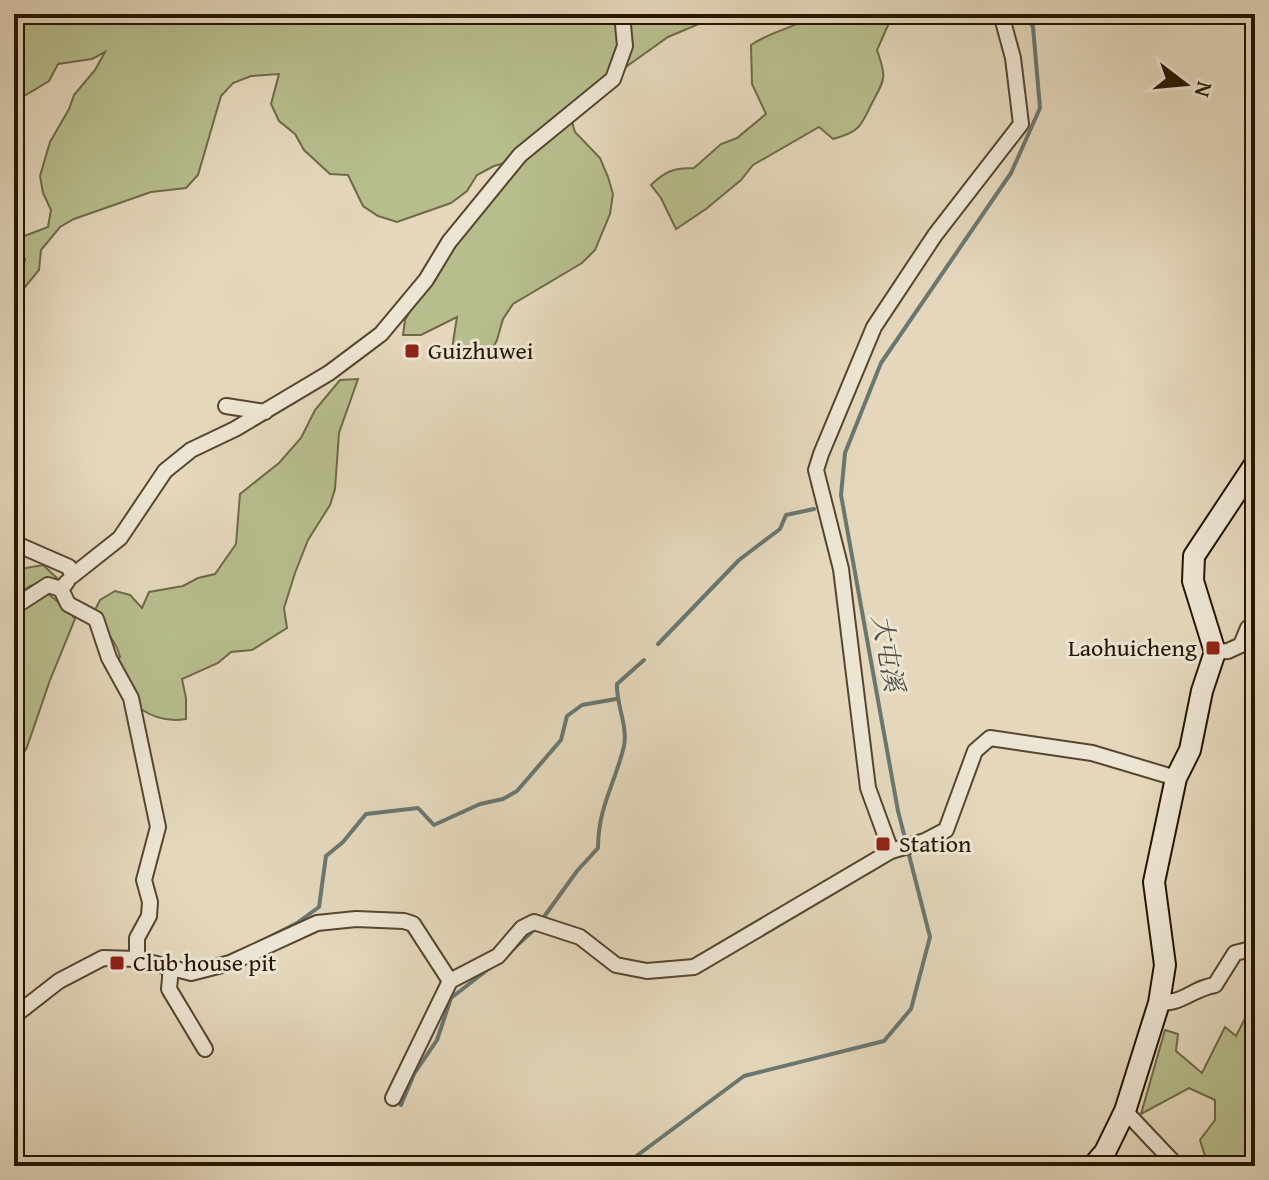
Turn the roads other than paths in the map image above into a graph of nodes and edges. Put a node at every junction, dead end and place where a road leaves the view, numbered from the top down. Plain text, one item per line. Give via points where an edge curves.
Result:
1 (622, 14) edge
2 (1001, 14) edge
3 (226, 406) dead end
4 (265, 412) junction
5 (1255, 464) edge
6 (14, 543) edge
7 (72, 576) junction
8 (61, 589) junction
9 (14, 607) edge
10 (1255, 623) edge
11 (1215, 652) junction
12 (1176, 778) junction
13 (895, 850) junction
14 (1255, 948) edge
15 (137, 959) junction
16 (171, 967) junction
17 (450, 981) junction
18 (1159, 1003) junction
19 (14, 1016) edge
20 (205, 1049) dead end
21 (393, 1098) dead end
22 (1125, 1111) junction
23 (1093, 1166) edge
24 (1177, 1166) edge

1 - 4 street via 625,46 613,79 520,155 381,334
2 - 13 street via 1021,124 935,235 874,327 816,470 841,569 868,788
3 - 4 street
4 - 7 street via 191,450 165,471 120,538
5 - 11 street via 1194,556 1193,581
6 - 7 street via 57,560
7 - 8 street
8 - 9 street via 48,585
8 - 15 street via 68,604 96,619 131,698 158,827 144,880 149,916 137,938
10 - 11 street via 1241,645
11 - 12 street via 1190,750
12 - 13 street via 1092,753 990,738 975,751 946,830
12 - 18 street via 1154,882 1165,965
13 - 17 street via 694,967 647,971 616,965 580,937 541,924 522,928 498,956
14 - 18 street via 1235,953 1215,985 1201,987 1177,1003
15 - 16 street
15 - 19 street via 103,958 59,981
16 - 17 street via 191,973 230,963 317,923 404,921 413,924
16 - 20 street via 169,989
17 - 21 street
18 - 22 street
22 - 23 street
22 - 24 street

